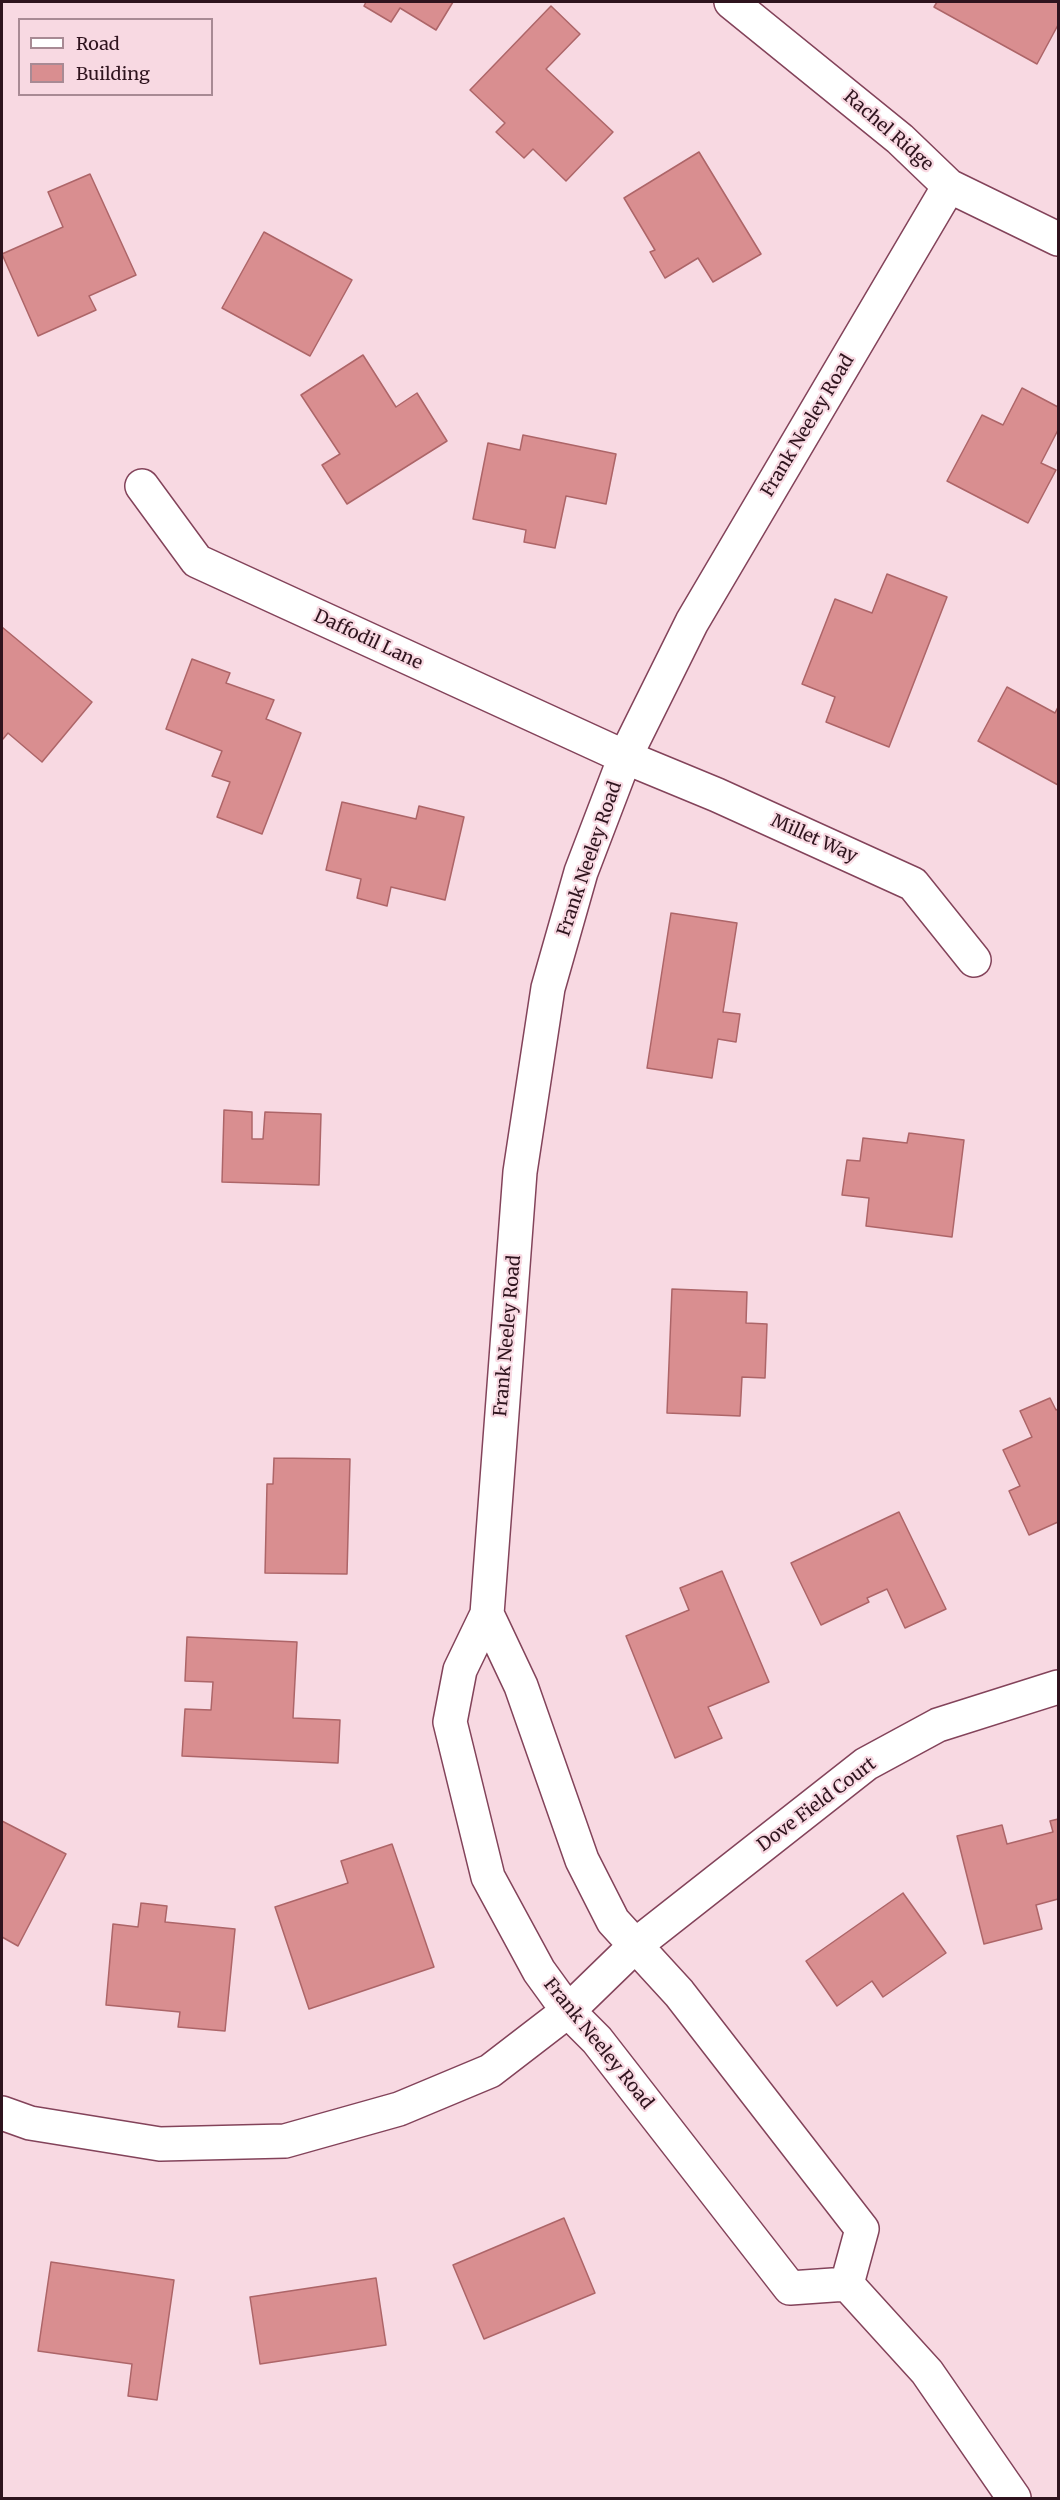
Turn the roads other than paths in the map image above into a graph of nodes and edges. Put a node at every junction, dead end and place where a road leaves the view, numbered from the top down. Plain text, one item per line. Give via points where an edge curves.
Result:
1 (731, 2) edge
2 (950, 186) junction
3 (1059, 239) edge
4 (142, 486) dead end
5 (625, 757) junction
6 (975, 960) dead end
7 (487, 1614) junction
8 (1059, 1688) edge
9 (636, 1944) junction
10 (568, 2011) junction
11 (2, 2113) edge
12 (847, 2284) junction
13 (1014, 2499) edge

1 - 2 street, Rachel Ridge via 900,139
2 - 3 street, Rachel Ridge
2 - 5 street, Frank Neeley Road via 692,622
4 - 5 street, Daffodil Lane via 197,561
5 - 6 street, Millet Way via 913,884
5 - 7 street, Frank Neeley Road via 581,872 548,988 520,1172
7 - 9 street, Frank Neeley Road via 521,1686 582,1860 613,1921
7 - 10 street, Frank Neeley Road via 460,1670 450,1722 488,1877 539,1971
8 - 9 street, Dove Field Court via 938,1725 866,1764
9 - 10 street, Dove Field Court
9 - 12 street, Frank Neeley Road via 679,1993 862,2229
10 - 11 street, Dove Field Court via 490,2071 399,2109 285,2141 160,2144 30,2123
10 - 12 street, Frank Neeley Road via 597,2040 790,2288
12 - 13 street via 927,2372

